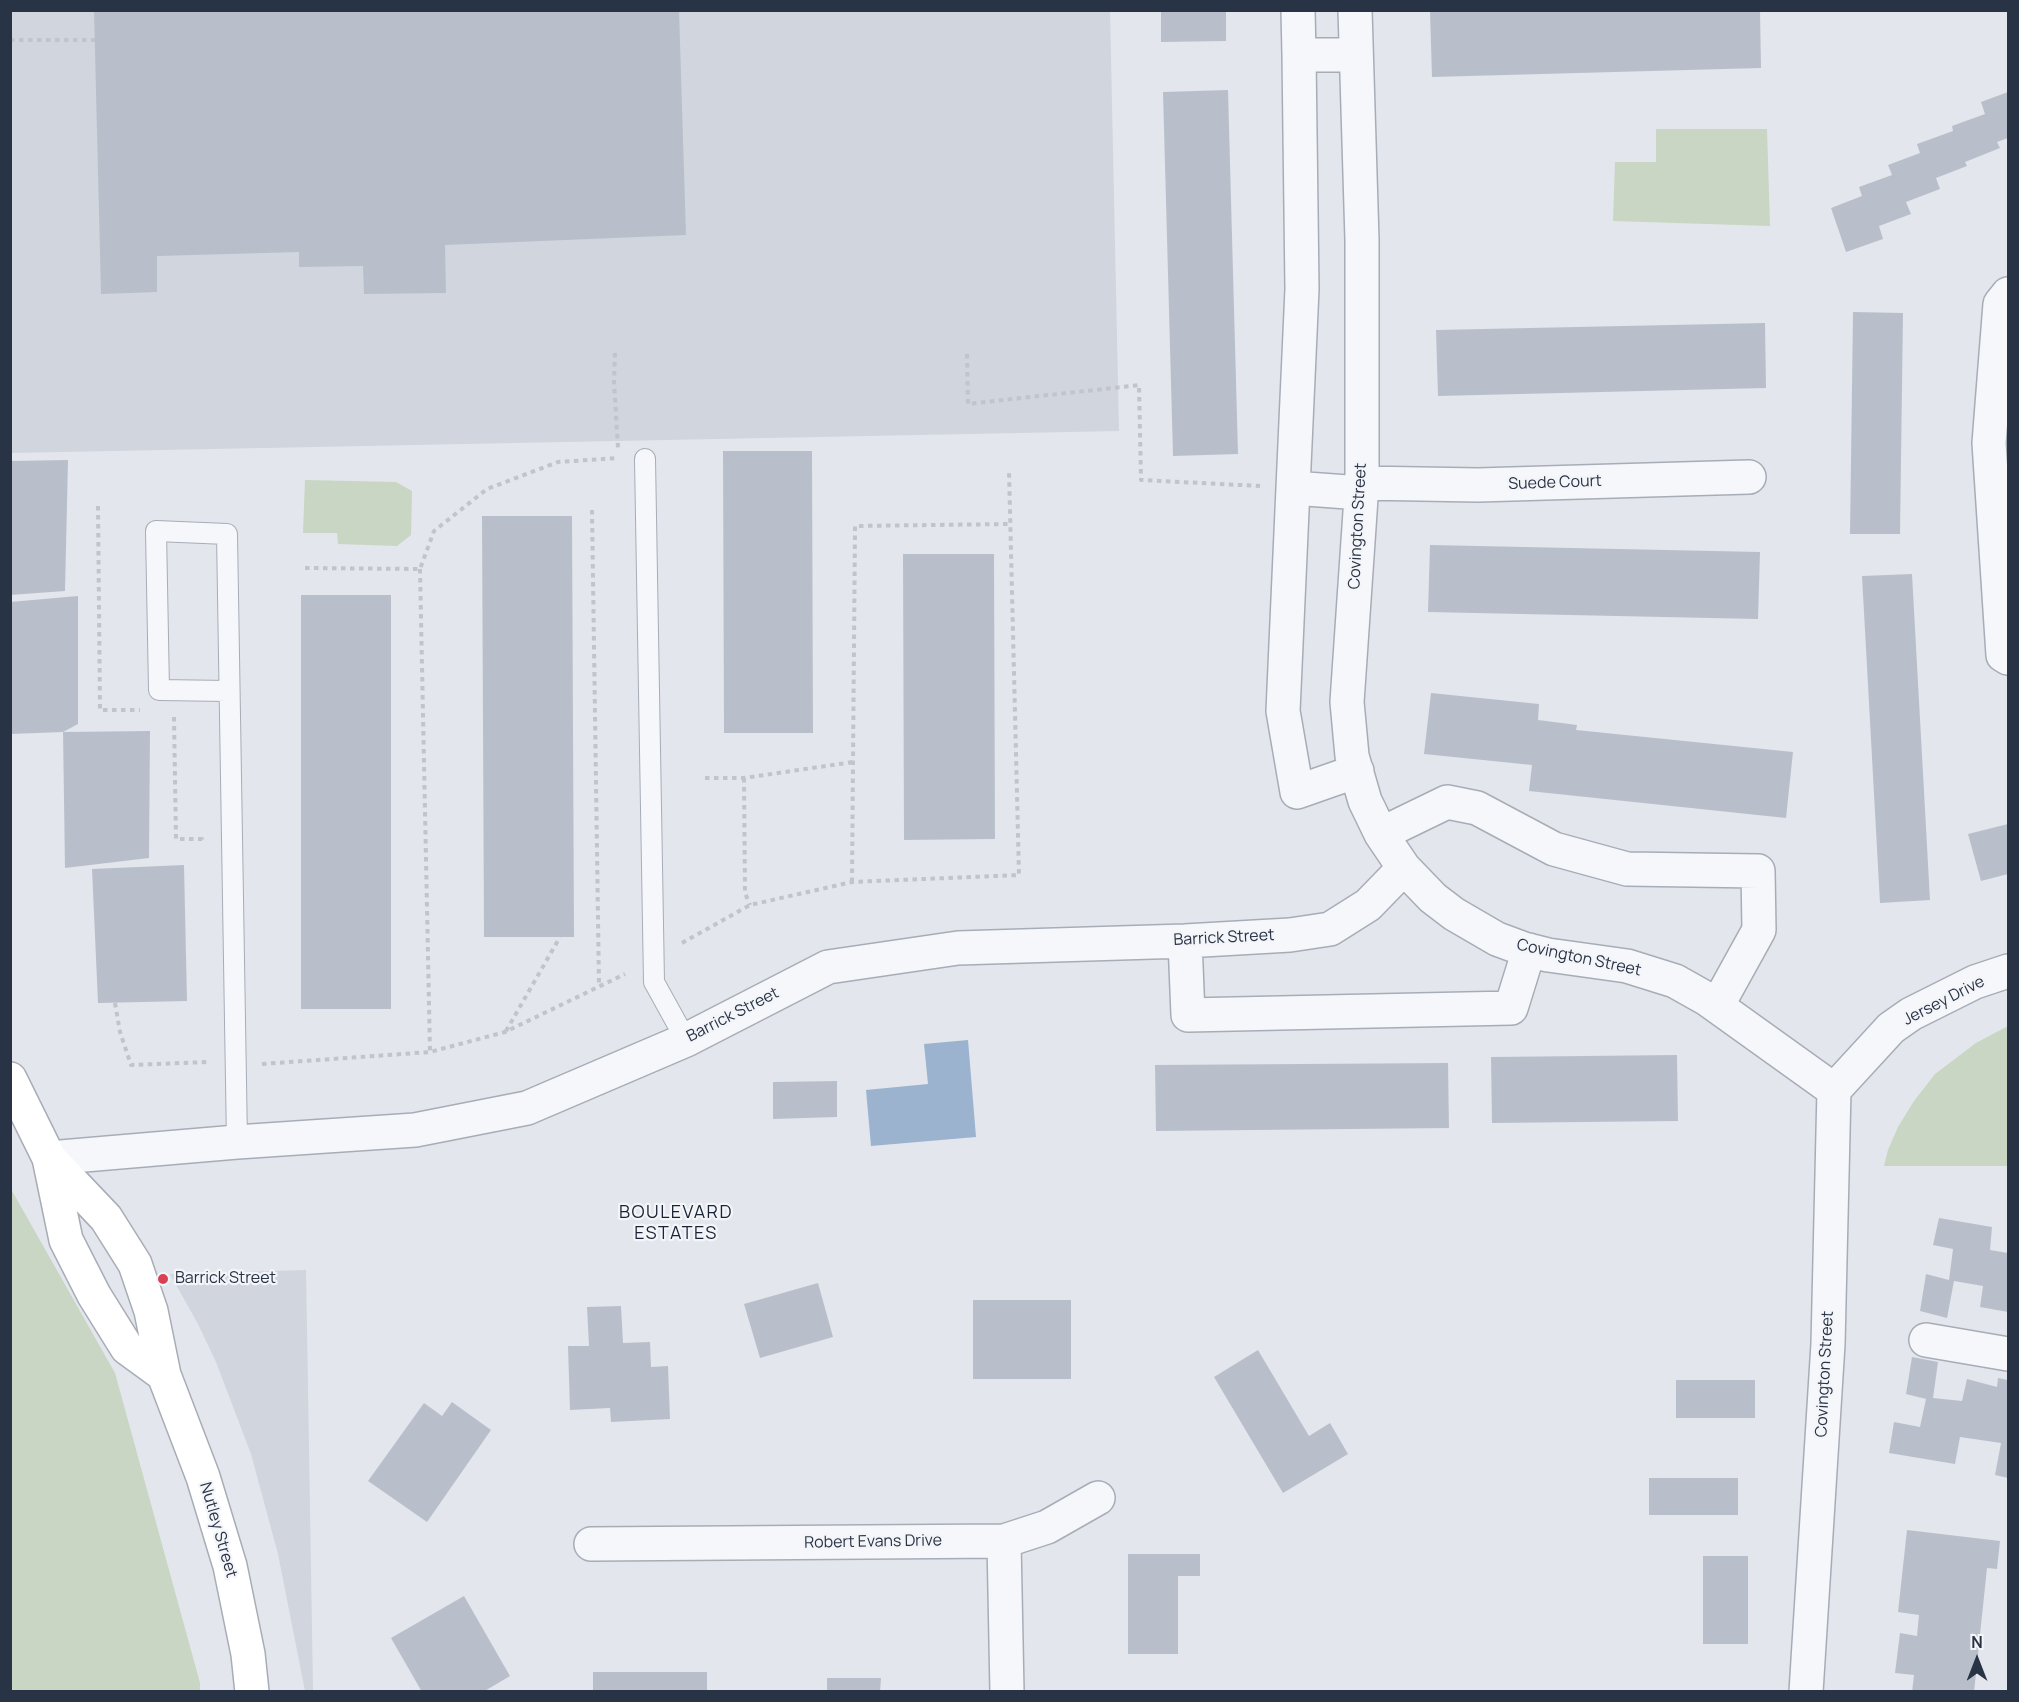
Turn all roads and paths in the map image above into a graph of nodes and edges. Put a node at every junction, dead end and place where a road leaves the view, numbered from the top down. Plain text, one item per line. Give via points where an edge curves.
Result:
1 (1298, 10) edge
2 (1355, 10) edge
3 (10, 40) edge
4 (95, 40) dead end
5 (1299, 55) junction
6 (1356, 55) junction
7 (2008, 294) edge
8 (615, 352) dead end
9 (967, 354) dead end
10 (619, 458) junction
11 (645, 459) joint
12 (1009, 471) dead end
13 (1749, 477) dead end
14 (1260, 486) dead end
15 (1293, 488) junction
16 (1361, 488) junction
17 (98, 506) dead end
18 (592, 510) dead end
19 (1010, 524) junction
20 (305, 568) dead end
21 (420, 569) junction
22 (2008, 658) edge
23 (229, 691) junction
24 (174, 709) dead end
25 (142, 710) dead end
26 (853, 762) junction
27 (1357, 771) junction
28 (705, 778) dead end
29 (744, 778) junction
30 (1381, 834) junction
31 (203, 851) dead end
32 (1404, 868) junction
33 (852, 882) junction
34 (750, 905) junction
35 (560, 937) dead end
36 (1185, 941) junction
37 (1529, 950) junction
38 (654, 959) junction
39 (2008, 971) edge
40 (599, 986) junction
41 (115, 1003) dead end
42 (1717, 1006) junction
43 (506, 1032) junction
44 (686, 1040) junction
45 (430, 1052) junction
46 (209, 1062) dead end
47 (258, 1064) dead end
48 (10, 1079) edge
49 (1834, 1090) junction
50 (237, 1142) junction
51 (49, 1158) junction
52 (1926, 1340) dead end
53 (2008, 1354) edge
54 (164, 1375) junction
55 (1098, 1498) dead end
56 (1004, 1541) junction
57 (591, 1544) dead end
58 (252, 1692) edge
59 (1007, 1692) edge
60 (1806, 1692) edge

1 - 5 street
2 - 6 street, Covington Street
3 - 4 path
5 - 6 street
5 - 15 street via 1302,289
6 - 16 street, Covington Street via 1362,251
7 - 22 street via 2000,304 1989,443 2003,655
8 - 10 path
9 - 14 path via 969,404 1139,385 1141,480
10 - 11 path
10 - 21 path via 558,462 487,489 434,531
11 - 38 lane
12 - 19 path
13 - 16 street, Suede Court
15 - 16 street, Suede Court
15 - 27 street via 1283,711 1297,792
16 - 27 street, Covington Street via 1347,702
17 - 25 path via 100,710
18 - 40 path
19 - 26 path via 855,526
19 - 33 path via 1020,875
20 - 21 path
21 - 45 path
23 - 23 lane via 227,534 156,531 159,690
23 - 50 lane
24 - 31 path via 176,840 202,839
26 - 29 path
26 - 33 path
27 - 30 street, Covington Street via 1365,801
28 - 29 path
29 - 34 path via 745,893
30 - 32 street, Covington Street
30 - 42 street via 1447,802 1477,808 1554,849 1627,869 1758,871 1759,930
32 - 36 street, Barrick Street via 1368,905 1330,929
32 - 37 street, Covington Street via 1454,914 1497,939
33 - 34 path
34 - 38 path
35 - 43 path
36 - 37 street via 1188,1015 1511,1008
36 - 44 street, Barrick Street via 958,948 828,967
37 - 42 street, Covington Street via 1627,966 1675,981
38 - 40 path
38 - 44 lane via 654,982
39 - 49 street, Jersey Drive via 1975,982 1911,1014 1891,1028
40 - 43 path
41 - 46 path via 131,1065
42 - 49 street, Covington Street
43 - 45 path
44 - 50 street, Barrick Street via 527,1107 415,1130
45 - 47 path
48 - 51 main road, Nutley Street
49 - 60 street, Covington Street via 1828,1344
50 - 51 street, Barrick Street
51 - 54 main road, Nutley Street via 106,1218 135,1264 151,1311
51 - 54 main road, Nutley Street via 66,1240 94,1295 127,1348
52 - 53 street
54 - 58 main road, Nutley Street via 203,1477 230,1566
55 - 56 street, Robert Evans Drive via 1047,1527
56 - 57 street, Robert Evans Drive
56 - 59 street

